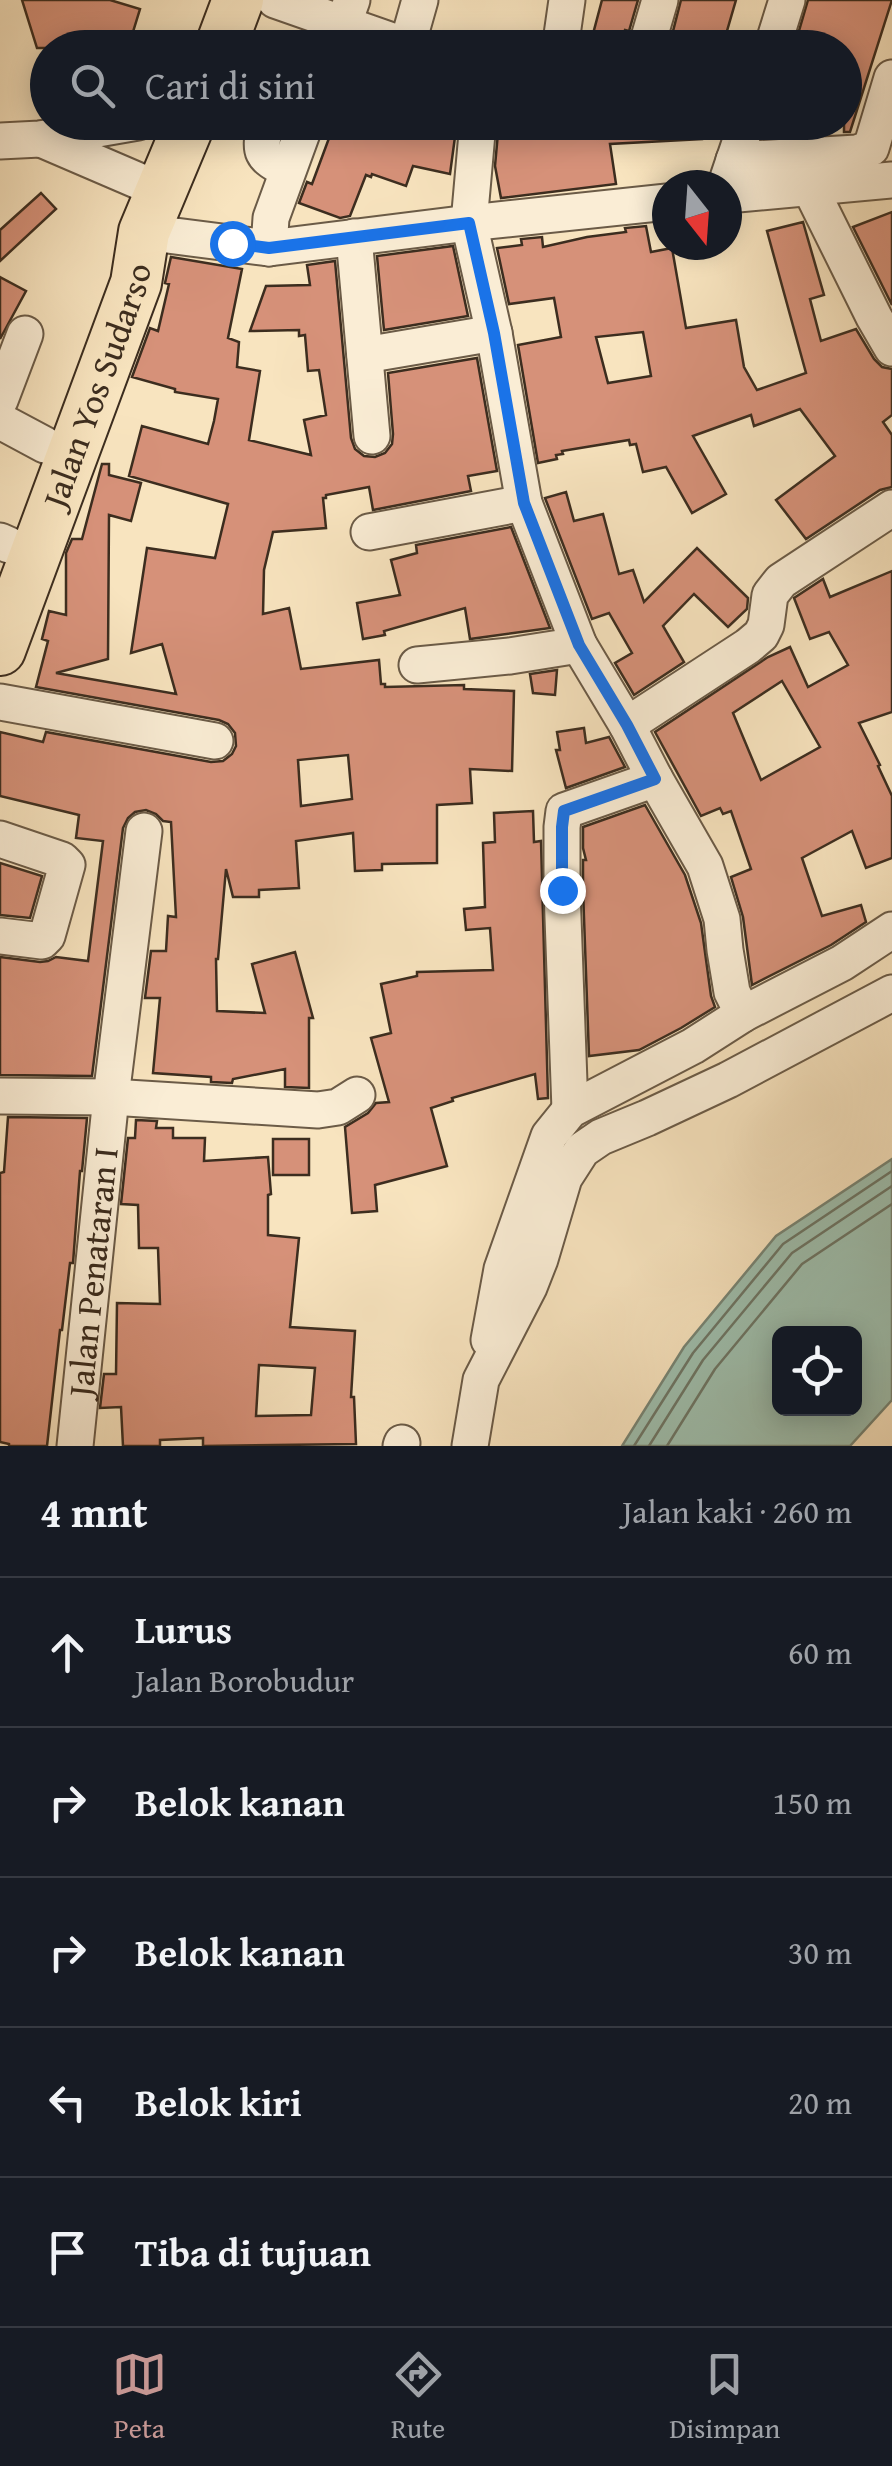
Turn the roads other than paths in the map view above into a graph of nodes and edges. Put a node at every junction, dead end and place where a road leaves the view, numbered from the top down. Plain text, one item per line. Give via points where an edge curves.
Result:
1 (238, 0) edge
2 (274, 0) edge
3 (420, 0) edge
4 (567, 0) edge
5 (660, 0) edge
6 (787, 0) edge
7 (344, 24) edge
8 (227, 30) edge
9 (413, 30) edge
10 (567, 30) edge
11 (651, 30) edge
12 (778, 30) edge
13 (892, 78) edge
14 (30, 140) edge
15 (42, 140) edge
16 (183, 140) edge
17 (262, 140) edge
18 (299, 140) edge
19 (476, 140) edge
20 (741, 140) edge
21 (0, 142) edge
22 (288, 170) junction
23 (731, 170) edge
24 (742, 171) edge
25 (892, 180) edge
26 (810, 188) junction
27 (742, 194) edge
28 (652, 204) edge
29 (153, 211) junction
30 (469, 223) junction
31 (354, 236) junction
32 (269, 248) junction
33 (494, 333) junction
34 (25, 334) dead end
35 (892, 348) edge
36 (365, 356) junction
37 (0, 400) edge
38 (0, 421) edge
39 (372, 436) dead end
40 (45, 445) junction
41 (524, 503) junction
42 (892, 508) edge
43 (369, 532) dead end
44 (3, 552) edge
45 (579, 645) junction
46 (0, 650) edge
47 (418, 665) dead end
48 (0, 702) edge
49 (627, 725) junction
50 (215, 741) dead end
51 (655, 779) junction
52 (144, 831) dead end
53 (0, 839) edge
54 (892, 930) edge
55 (0, 936) edge
56 (892, 992) edge
57 (743, 1014) junction
58 (0, 1096) edge
59 (358, 1096) dead end
60 (111, 1097) junction
61 (570, 1110) junction
62 (481, 1380) junction
63 (75, 1446) edge
64 (470, 1446) edge

1 - 8 highway
2 - 7 street
3 - 9 street
4 - 10 street
5 - 11 street
6 - 12 street
13 - 24 street via 871,148
14 - 21 street
15 - 29 street
16 - 29 highway, Jalan Yos Sudarso
17 - 22 street via 264,156
18 - 22 street
19 - 30 street
20 - 23 street
22 - 32 street
25 - 26 street
26 - 27 street
26 - 35 street
28 - 30 street
29 - 32 street
29 - 40 highway, Jalan Yos Sudarso via 103,284
29 - 46 highway, Jalan Yos Sudarso via 136,283
30 - 31 street
30 - 33 street
31 - 32 street
31 - 36 street
33 - 36 street
33 - 41 street
34 - 37 street
36 - 39 street
38 - 40 street
40 - 44 highway, Jalan Yos Sudarso
41 - 43 street
41 - 45 street
42 - 49 street via 780,581 770,595 766,625 748,646
45 - 47 street
45 - 49 street
48 - 50 street
49 - 51 street
51 - 57 street via 706,866 732,992
51 - 61 street via 564,811
52 - 60 street, Jalan Penataran I
53 - 55 street via 67,865 47,936
54 - 57 street
56 - 62 street via 582,1150 564,1178 529,1287
57 - 61 street
58 - 60 street
59 - 60 street via 318,1110
60 - 63 street, Jalan Penataran I
61 - 62 street via 549,1136 502,1269
62 - 64 street

